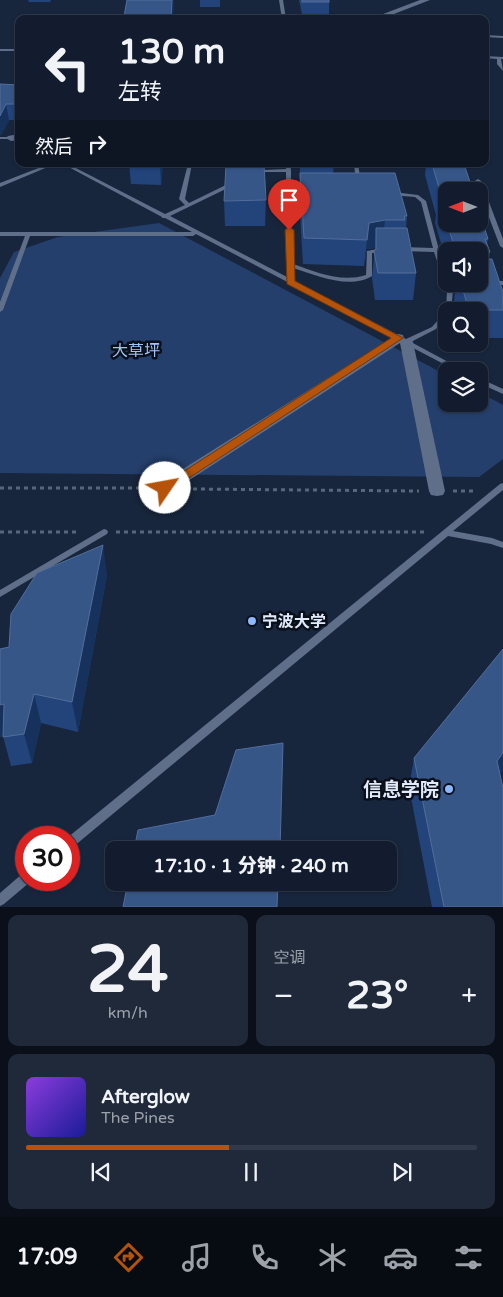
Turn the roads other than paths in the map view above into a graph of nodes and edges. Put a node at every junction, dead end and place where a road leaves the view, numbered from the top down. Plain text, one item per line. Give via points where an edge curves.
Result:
1 (281, 0) edge
2 (427, 0) edge
3 (283, 15) edge
4 (384, 15) edge
5 (489, 36) edge
6 (503, 37) edge
7 (0, 50) edge
8 (15, 50) edge
9 (501, 58) edge
10 (503, 70) edge
11 (0, 138) edge
12 (15, 138) edge
13 (45, 167) edge
14 (71, 167) edge
15 (189, 167) edge
16 (288, 167) edge
17 (357, 167) edge
18 (251, 176) edge
19 (232, 178) edge
20 (478, 181) dead end
21 (238, 182) edge
22 (0, 185) edge
23 (231, 185) junction
24 (360, 186) edge
25 (389, 193) edge
26 (289, 194) junction
27 (316, 194) edge
28 (189, 205) junction
29 (164, 217) junction
30 (0, 234) edge
31 (28, 234) junction
32 (196, 234) junction
33 (503, 246) edge
34 (390, 250) edge
35 (397, 250) edge
36 (436, 250) junction
37 (438, 256) edge
38 (290, 266) junction
39 (290, 282) junction
40 (488, 282) edge
41 (503, 282) edge
42 (5, 296) junction
43 (0, 301) edge
44 (0, 310) edge
45 (438, 323) edge
46 (402, 340) junction
47 (445, 362) edge
48 (488, 384) edge
49 (503, 392) edge
50 (165, 488) road end
51 (499, 489) edge
52 (437, 491) road end
53 (104, 532) road end
54 (447, 532) junction
55 (503, 545) edge
56 (0, 594) edge
57 (80, 835) edge
58 (15, 887) edge
59 (0, 900) edge

1 - 3 lane
2 - 4 street
5 - 6 lane
7 - 8 lane
9 - 10 lane via 499,64
11 - 12 lane
13 - 22 lane
14 - 29 lane
15 - 28 lane via 182,199
16 - 18 lane
16 - 26 lane
17 - 24 lane
19 - 23 lane
20 - 33 lane
21 - 23 lane
23 - 28 lane
25 - 36 lane via 416,196 424,201
26 - 27 lane
26 - 38 lane
28 - 29 lane
29 - 32 lane
30 - 31 lane
31 - 32 lane
31 - 42 lane
32 - 39 lane
34 - 38 lane via 369,252 369,276 362,279 328,276
35 - 36 lane
36 - 37 lane
38 - 39 lane
39 - 46 lane
40 - 41 lane
42 - 43 lane
42 - 44 lane
45 - 46 lane via 434,328
46 - 47 lane
46 - 50 street
46 - 52 street
48 - 49 lane
51 - 54 lane
53 - 56 lane
54 - 55 lane
54 - 57 lane
58 - 59 lane

